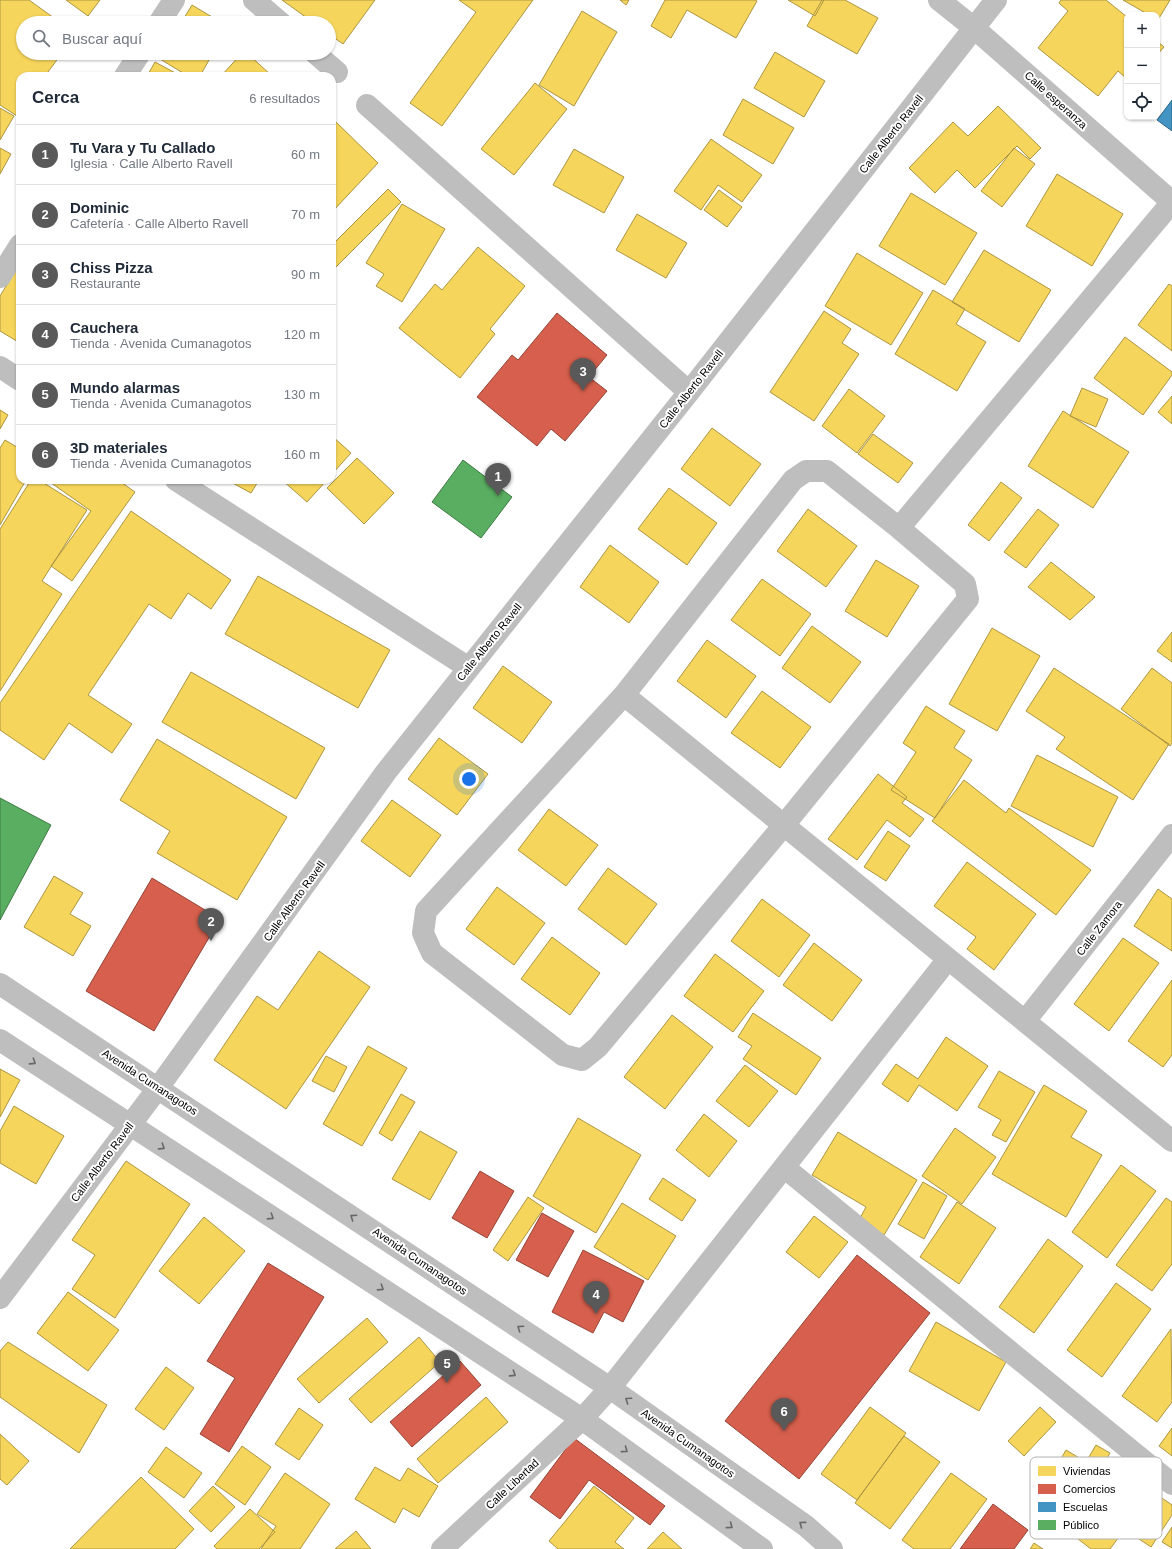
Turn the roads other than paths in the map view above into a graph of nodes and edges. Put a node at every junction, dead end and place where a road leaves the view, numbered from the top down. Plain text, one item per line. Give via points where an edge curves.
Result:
1 (174, 0) edge
2 (254, 0) edge
3 (939, 0) edge
4 (996, 0) edge
5 (164, 16) edge
6 (273, 16) edge
7 (974, 28) junction
8 (135, 60) edge
9 (323, 60) edge
10 (128, 72) edge
11 (337, 72) dead end
12 (367, 105) dead end
13 (1172, 202) edge
14 (16, 251) edge
15 (0, 277) edge
16 (0, 367) edge
17 (16, 377) edge
18 (690, 392) junction
19 (182, 484) edge
20 (900, 528) junction
21 (469, 668) junction
22 (624, 695) junction
23 (784, 825) junction
24 (1172, 835) edge
25 (948, 959) junction
26 (0, 984) edge
27 (1025, 1022) junction
28 (0, 1040) edge
29 (158, 1088) junction
30 (130, 1126) junction
31 (1172, 1141) edge
32 (785, 1168) junction
33 (0, 1298) edge
34 (610, 1388) junction
35 (582, 1419) junction
36 (1139, 1457) edge
37 (1162, 1476) edge
38 (1172, 1484) edge
39 (442, 1549) edge
40 (762, 1549) edge
41 (832, 1549) edge

1 - 5 street
2 - 6 street
3 - 7 street, Calle esperanza
4 - 7 street, Calle Alberto Ravell
7 - 13 street, Calle esperanza
7 - 18 street, Calle Alberto Ravell
8 - 10 street
9 - 11 street
12 - 18 street
13 - 20 street
14 - 15 street
16 - 17 street
18 - 21 street, Calle Alberto Ravell
19 - 21 street
20 - 22 street via 827,471 806,471 793,480
20 - 23 street via 965,584 968,600
21 - 29 street, Calle Alberto Ravell via 386,772
22 - 23 street
22 - 23 street via 426,911 422,933 432,953 563,1055 582,1060 598,1047
23 - 25 street
24 - 27 street, Calle Zamora
25 - 27 street
25 - 32 street, Calle Libertad
26 - 29 street, Avenida Cumanagotos
27 - 31 street
28 -> 30 street
29 - 30 street, Calle Alberto Ravell
34 -> 29 street, Avenida Cumanagotos
30 - 33 street, Calle Alberto Ravell
30 -> 35 street
32 - 34 street, Calle Libertad
32 - 36 street
34 - 35 street, Calle Libertad
41 -> 34 street, Avenida Cumanagotos via 806,1526
35 - 39 street, Calle Libertad
35 -> 40 street
37 - 38 street

